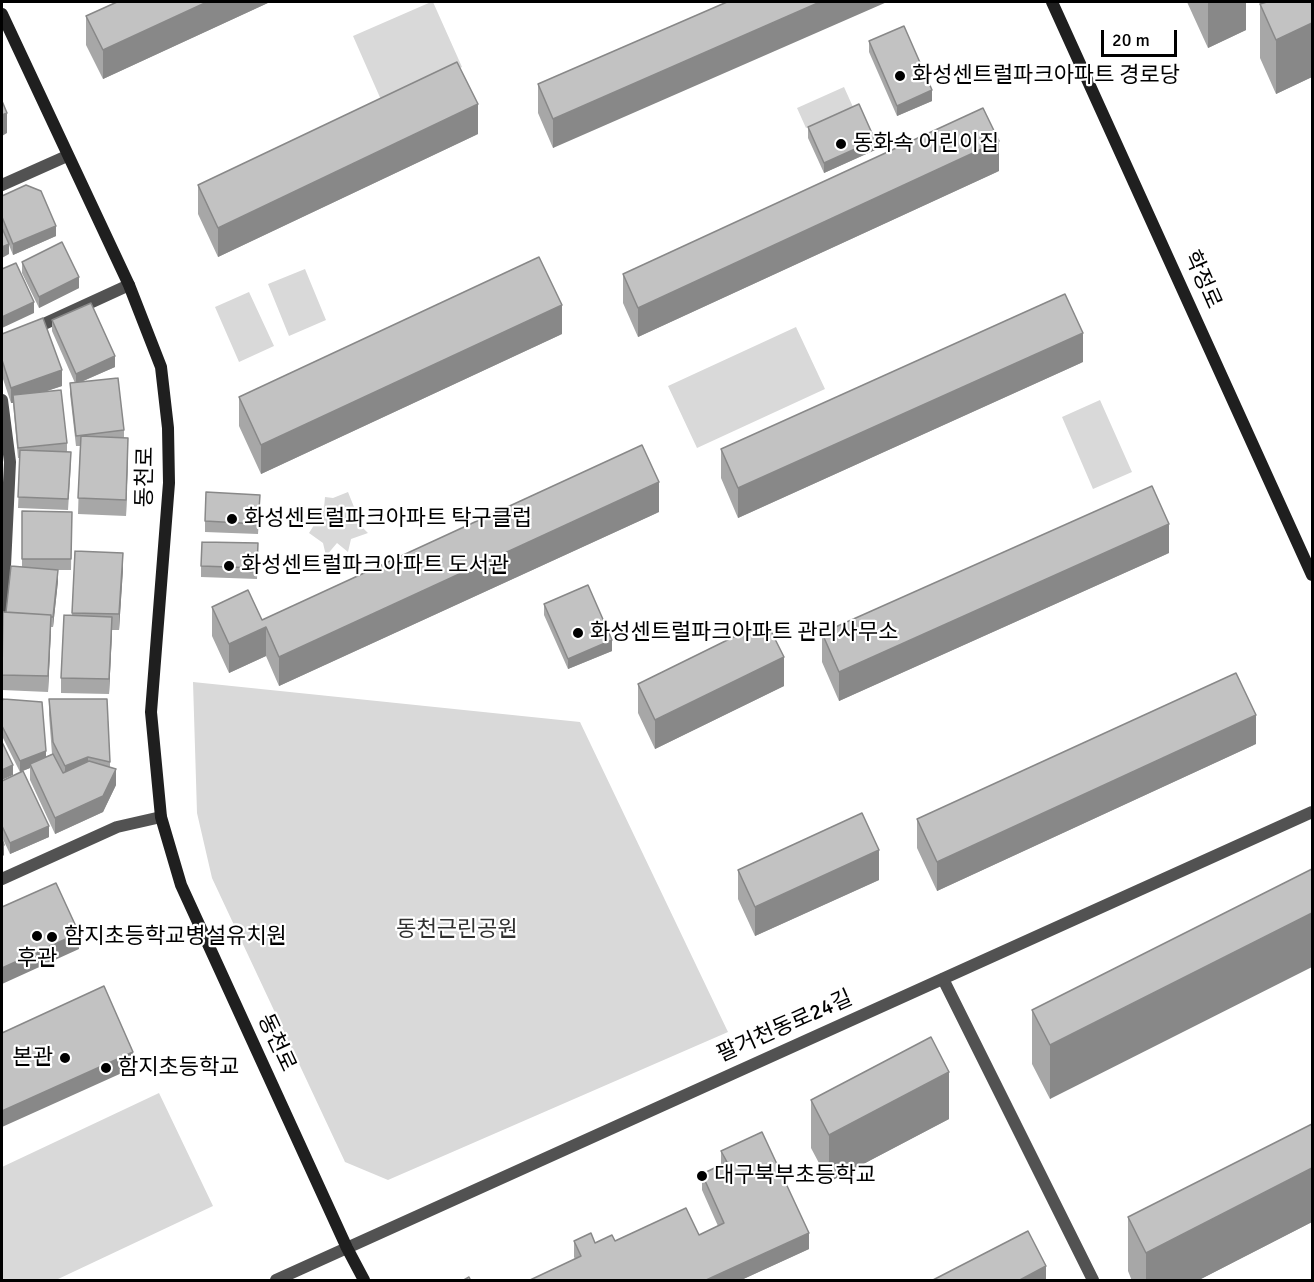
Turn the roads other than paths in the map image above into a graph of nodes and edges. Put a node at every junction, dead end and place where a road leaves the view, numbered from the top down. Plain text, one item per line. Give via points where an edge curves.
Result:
1 (1052, 2) edge
2 (2, 14) edge
3 (67, 156) junction
4 (2, 185) edge
5 (129, 285) junction
6 (23, 334) edge
7 (2, 400) edge
8 (1312, 575) edge
9 (2, 628) edge
10 (1312, 812) edge
11 (161, 817) junction
12 (2, 879) edge
13 (943, 979) junction
14 (347, 1248) junction
15 (276, 1281) edge
16 (364, 1281) edge
17 (1093, 1281) edge

1 - 8 street, 학정로
2 - 3 street, 동천로
3 - 4 street
3 - 5 street, 동천로
5 - 6 street
5 - 11 street, 동천로 via 161,367 168,428 169,483 151,712
7 - 9 street via 10,462
10 - 13 street, 팔거천동로24길
11 - 12 street via 117,827
11 - 14 street, 동천로 via 181,885
13 - 14 street, 팔거천동로24길
13 - 17 street
14 - 15 street, 팔거천동로24길
14 - 16 street, 동천로

